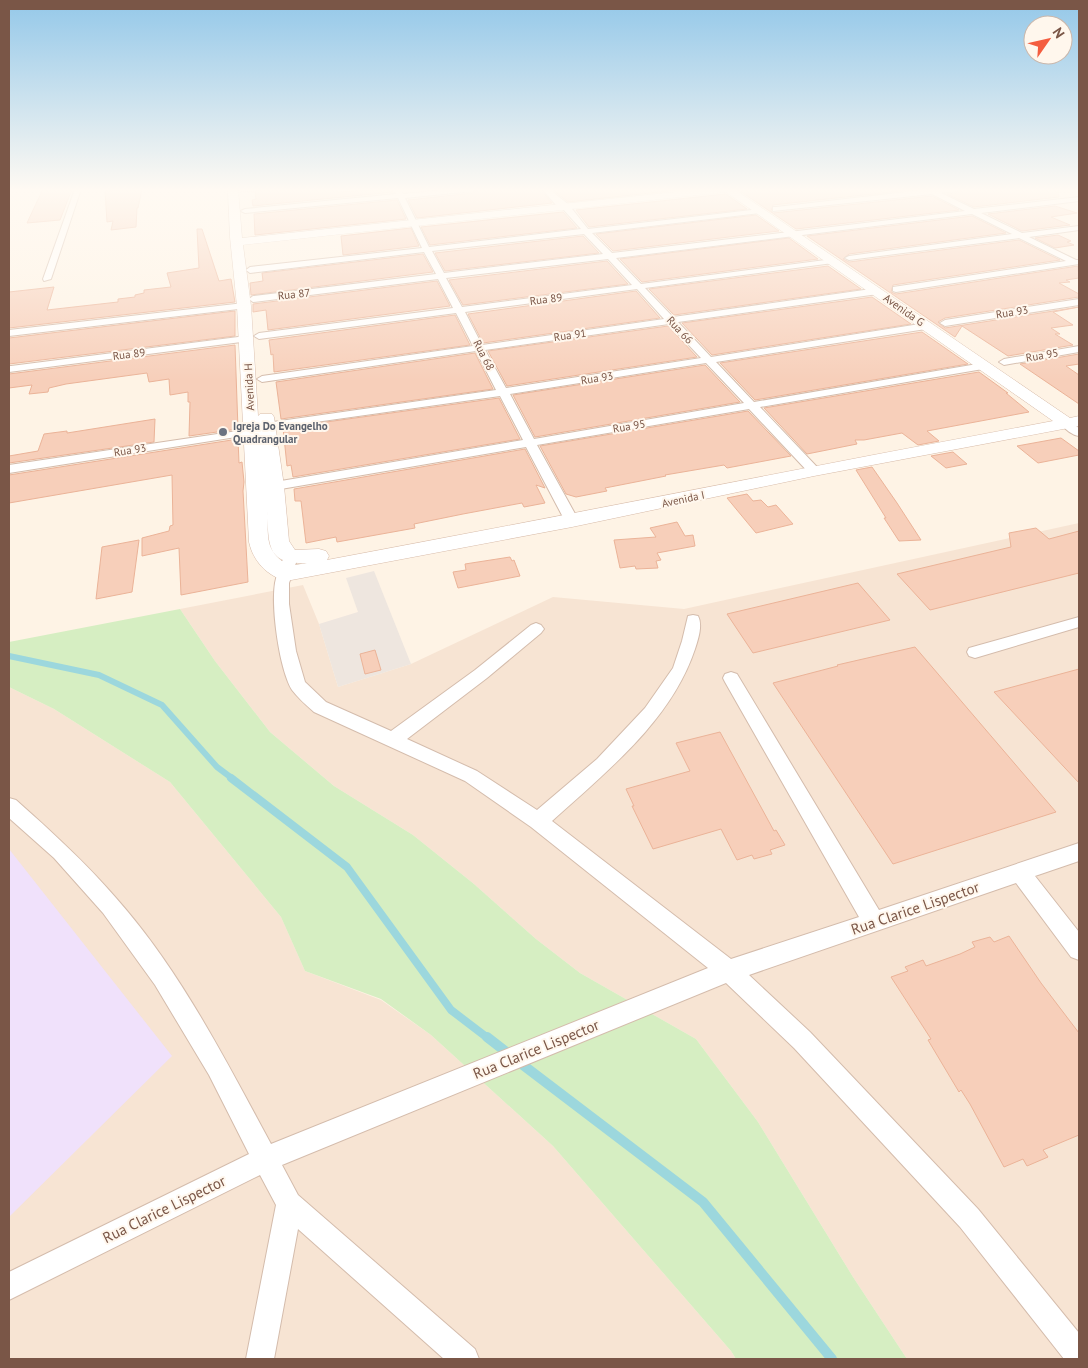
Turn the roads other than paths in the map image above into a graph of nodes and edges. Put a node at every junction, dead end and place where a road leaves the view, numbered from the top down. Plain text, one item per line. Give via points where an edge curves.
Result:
1 (56, 253) edge
2 (243, 253) edge
3 (246, 253) edge
4 (395, 253) edge
5 (429, 253) edge
6 (609, 253) edge
7 (638, 253) edge
8 (822, 253) edge
9 (841, 253) edge
10 (890, 253) edge
11 (1057, 253) edge
12 (612, 256) junction
13 (849, 258) junction
14 (833, 261) junction
15 (1078, 263) edge
16 (250, 270) junction
17 (444, 277) junction
18 (47, 279) dead end
19 (640, 287) junction
20 (896, 289) junction
21 (878, 291) junction
22 (1079, 302) edge
23 (248, 303) junction
24 (461, 310) junction
25 (671, 320) junction
26 (945, 323) junction
27 (926, 326) junction
28 (9, 333) edge
29 (253, 338) junction
30 (967, 338) dead end
31 (481, 348) junction
32 (1079, 349) edge
33 (1000, 359) joint
34 (708, 360) junction
35 (983, 366) junction
36 (12, 368) dead end
37 (1020, 372) dead end
38 (262, 378) junction
39 (502, 392) junction
40 (751, 406) junction
41 (1073, 418) edge
42 (259, 429) junction
43 (530, 444) junction
44 (810, 466) junction
45 (9, 469) edge
46 (275, 486) junction
47 (568, 514) junction
48 (292, 563) junction
49 (693, 620) dead end
50 (1079, 622) edge
51 (536, 629) dead end
52 (975, 652) dead end
53 (731, 678) dead end
54 (392, 740) junction
55 (9, 806) edge
56 (538, 821) junction
57 (1079, 852) edge
58 (1020, 872) junction
59 (874, 922) junction
60 (1079, 949) edge
61 (729, 971) junction
62 (265, 1159) junction
63 (290, 1204) junction
64 (9, 1286) edge
65 (1079, 1354) edge
66 (260, 1359) edge
67 (465, 1359) edge

1 - 18 street
2 - 23 street, Avenida H
3 - 16 street, Avenida H
4 - 16 street
5 - 17 street, Rua 68
6 - 12 street, Rua 66
7 - 12 street, Rua 87
8 - 14 street, Avenida G
9 - 13 street, Avenida G
10 - 13 street
11 - 15 street
12 - 17 street, Rua 87
12 - 19 street, Rua 66
13 - 20 street, Avenida G
14 - 19 street, Rua 89
14 - 21 street, Avenida G
15 - 20 street
16 - 23 street, Avenida H
17 - 23 street, Rua 87
17 - 24 street, Rua 68
19 - 24 street, Rua 89
19 - 25 street, Rua 66
20 - 26 street, Avenida G
21 - 25 street, Rua 91
21 - 27 street, Avenida G
22 - 26 street, Rua 93
23 - 28 street, Rua 87
23 - 29 street, Avenida H
24 - 29 street, Rua 89
24 - 31 street, Rua 68
25 - 31 street, Rua 91
25 - 34 street, Rua 66
26 - 30 street, Avenida G
27 - 34 street, Rua 93
27 - 35 street, Avenida G
29 - 36 street, Rua 89
29 - 38 street, Avenida H
29 - 42 street, Avenida H
31 - 38 street, Rua 91
31 - 39 street, Rua 68
32 - 33 street, Rua 95
33 - 37 street
34 - 39 street, Rua 93
34 - 40 street, Rua 66
35 - 40 street, Rua 95
35 - 41 street, Avenida G
38 - 42 street, Avenida H
39 - 42 street, Rua 93
39 - 43 street, Rua 68
40 - 43 street, Rua 95
40 - 44 street, Rua 66
41 - 44 street, Avenida I
42 - 45 street, Rua 93
42 - 46 street, Avenida H
42 - 48 street, Avenida H via 257,489 260,546 269,563
43 - 46 street, Rua 95
43 - 47 street, Rua 68
44 - 47 street, Avenida I
46 - 48 street, Avenida H via 279,541
47 - 48 street, Avenida I
48 - 54 street via 282,583 283,617 289,659 297,684 320,707
49 - 56 street via 680,670 651,713 603,764
50 - 52 street
51 - 54 street
53 - 59 street
54 - 56 street via 471,776
55 - 62 street via 67,858 110,906 163,977 217,1067
56 - 61 street
57 - 58 street, Rua Clarice Lispector
58 - 59 street, Rua Clarice Lispector
58 - 60 street
59 - 61 street, Rua Clarice Lispector
61 - 62 street, Rua Clarice Lispector
61 - 65 street via 802,1040 969,1218
62 - 63 street
62 - 64 street, Rua Clarice Lispector
63 - 66 street
63 - 67 street

